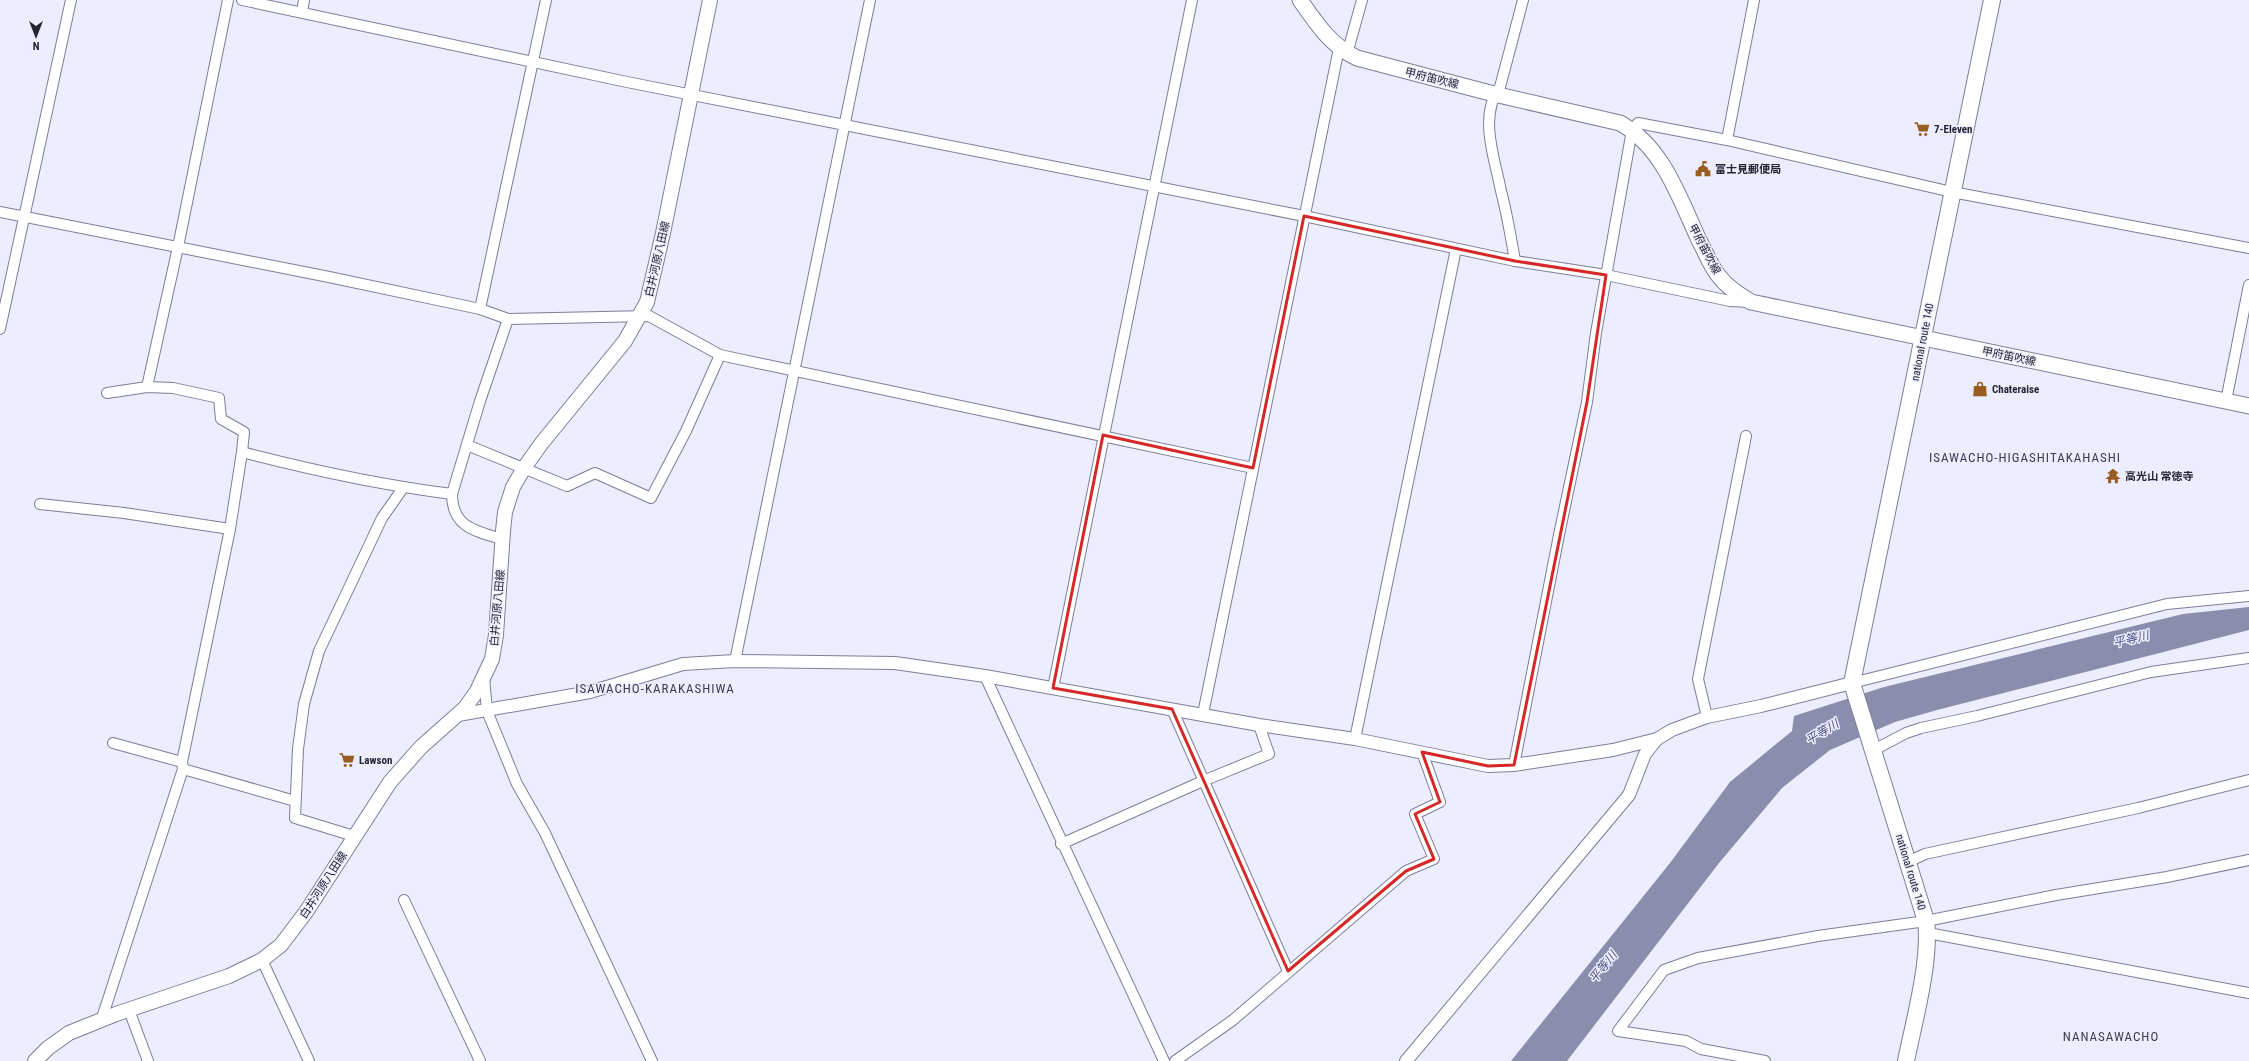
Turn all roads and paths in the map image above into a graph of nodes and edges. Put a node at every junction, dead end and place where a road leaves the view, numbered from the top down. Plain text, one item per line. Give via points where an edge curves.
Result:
1 (70, 0) edge
2 (228, 0) edge
3 (242, 0) edge
4 (304, 0) edge
5 (546, 0) edge
6 (710, 0) edge
7 (870, 0) edge
8 (1192, 0) edge
9 (1300, 0) edge
10 (1362, 0) edge
11 (1523, 0) edge
12 (1754, 0) edge
13 (1992, 0) edge
14 (302, 12) junction
15 (1343, 51) junction
16 (532, 61) junction
17 (691, 93) junction
18 (1494, 94) junction
19 (845, 125) junction
20 (1632, 130) junction
21 (1727, 140) junction
22 (1155, 187) junction
23 (1952, 192) junction
24 (0, 212) edge
25 (1304, 216) junction
26 (25, 218) junction
27 (178, 247) junction
28 (2249, 248) edge
29 (1456, 249) junction
30 (1514, 261) junction
31 (1606, 276) junction
32 (2249, 285) edge
33 (1751, 302) junction
34 (480, 309) junction
35 (640, 317) junction
36 (508, 319) junction
37 (0, 329) edge
38 (1922, 339) junction
39 (720, 356) junction
40 (796, 372) junction
41 (147, 387) junction
42 (106, 393) dead end
43 (2226, 401) junction
44 (2249, 406) edge
45 (1103, 435) junction
46 (1746, 436) dead end
47 (467, 444) junction
48 (242, 452) junction
49 (524, 468) junction
50 (1253, 468) junction
51 (403, 488) junction
52 (452, 494) junction
53 (40, 504) dead end
54 (230, 529) junction
55 (502, 539) junction
56 (2249, 596) edge
57 (2249, 658) edge
58 (735, 660) junction
59 (985, 676) junction
60 (484, 677) junction
61 (1853, 685) junction
62 (1053, 688) junction
63 (1172, 709) junction
64 (487, 711) junction
65 (1203, 714) junction
66 (458, 715) junction
67 (1707, 717) junction
68 (1259, 724) junction
69 (1355, 739) junction
70 (1657, 739) junction
71 (113, 742) dead end
72 (1874, 748) junction
73 (1422, 752) junction
74 (183, 765) junction
75 (1514, 765) junction
76 (1203, 780) junction
77 (2249, 780) edge
78 (295, 801) junction
79 (354, 836) junction
80 (1062, 844) junction
81 (2249, 860) edge
82 (1908, 862) junction
83 (404, 900) dead end
84 (1927, 927) junction
85 (262, 960) junction
86 (1288, 971) junction
87 (2249, 993) edge
88 (129, 1010) junction
89 (101, 1020) junction
90 (35, 1061) edge
91 (148, 1061) edge
92 (309, 1061) edge
93 (480, 1061) edge
94 (652, 1061) edge
95 (1164, 1061) edge
96 (1175, 1061) edge
97 (1406, 1061) edge
98 (1765, 1061) edge
99 (1906, 1061) edge

1 - 26 street
2 - 27 street
3 - 14 street
4 - 14 street
5 - 16 street
6 - 17 main road, 白井河原八田線
7 - 19 street
8 - 22 street
9 - 15 main road, 甲府笛吹線 via 1327,36
10 - 15 street
11 - 18 street via 1500,86
12 - 21 street
13 - 23 highway, national route 140
14 - 16 street
15 - 18 main road, 甲府笛吹線 via 1374,64
15 - 25 street
16 - 17 street
16 - 34 street
17 - 19 street
17 - 35 main road, 白井河原八田線 via 651,288
18 - 20 main road, 甲府笛吹線 via 1620,123
18 - 30 street via 1490,106 1492,153 1511,236
19 - 22 street
19 - 40 street
20 - 21 street via 1638,123
20 - 31 street
20 - 33 main road, 甲府笛吹線 via 1653,149 1665,169 1717,274 1731,289
21 - 23 street
22 - 25 street
22 - 45 street
23 - 28 street
23 - 38 highway, national route 140
24 - 26 street
25 - 29 street
25 - 50 street
26 - 27 street
26 - 37 street
27 - 34 street
27 - 41 street
29 - 30 street
29 - 69 street
30 - 31 street
31 - 33 street via 1730,301
31 - 75 street via 1587,402
32 - 43 street
33 - 38 main road, 甲府笛吹線
34 - 36 street
35 - 36 street
35 - 39 street via 649,316
35 - 49 main road, 白井河原八田線 via 609,363
36 - 47 street
38 - 43 main road, 甲府笛吹線
38 - 61 highway, national route 140
39 - 40 street
39 - 49 street via 686,431 651,498 595,473 567,486
40 - 45 street
40 - 58 street
41 - 42 street
41 - 48 street via 173,388 219,398 221,419 244,432
43 - 44 main road, 甲府笛吹線
45 - 50 street
45 - 62 street
46 - 67 street via 1698,678
47 - 49 street
47 - 52 street
48 - 51 street via 290,465
48 - 54 street
49 - 55 main road, 白井河原八田線 via 505,512
50 - 65 street
51 - 52 street
51 - 78 street via 382,518 319,652 304,704
52 - 55 street via 452,508 458,519 481,533
53 - 54 street via 124,513
54 - 74 street
55 - 60 main road, 白井河原八田線 via 496,635 492,659
56 - 61 street via 2167,604
57 - 72 street via 2151,672 1921,728
58 - 59 street via 895,663
58 - 64 street via 683,664 590,692
59 - 62 street
59 - 80 street
60 - 64 street
60 - 66 main road, 白井河原八田線 via 477,692
61 - 67 street
61 - 72 highway, national route 140
62 - 63 street
63 - 65 street
63 - 76 street
64 - 66 street
64 - 94 street via 517,784 545,833
65 - 68 street
66 - 79 main road, 白井河原八田線 via 401,768
67 - 70 street via 1672,730
68 - 69 street
68 - 76 street via 1269,754
69 - 73 street
70 - 75 street via 1613,750
70 - 97 street via 1645,754 1629,795
71 - 74 street
72 - 82 highway, national route 140
73 - 75 street via 1488,766
73 - 86 street via 1440,802 1415,814 1434,859 1406,871
74 - 78 street
74 - 89 street
76 - 80 street
76 - 86 street
77 - 82 street via 2138,808 1925,854
78 - 79 street via 295,818
79 - 85 main road, 白井河原八田線 via 293,931 282,945
80 - 95 street
81 - 84 street via 2167,877 2056,895
82 - 84 highway, national route 140
83 - 93 street
84 - 87 street
84 - 98 street via 1818,936 1698,958 1664,970 1618,1031 1686,1041 1701,1049
84 - 99 highway, national route 140 via 1923,974
85 - 88 main road, 白井河原八田線 via 228,976
85 - 92 street
86 - 96 street via 1233,1020
88 - 89 main road, 白井河原八田線
88 - 91 street
89 - 90 main road, 白井河原八田線 via 58,1039

